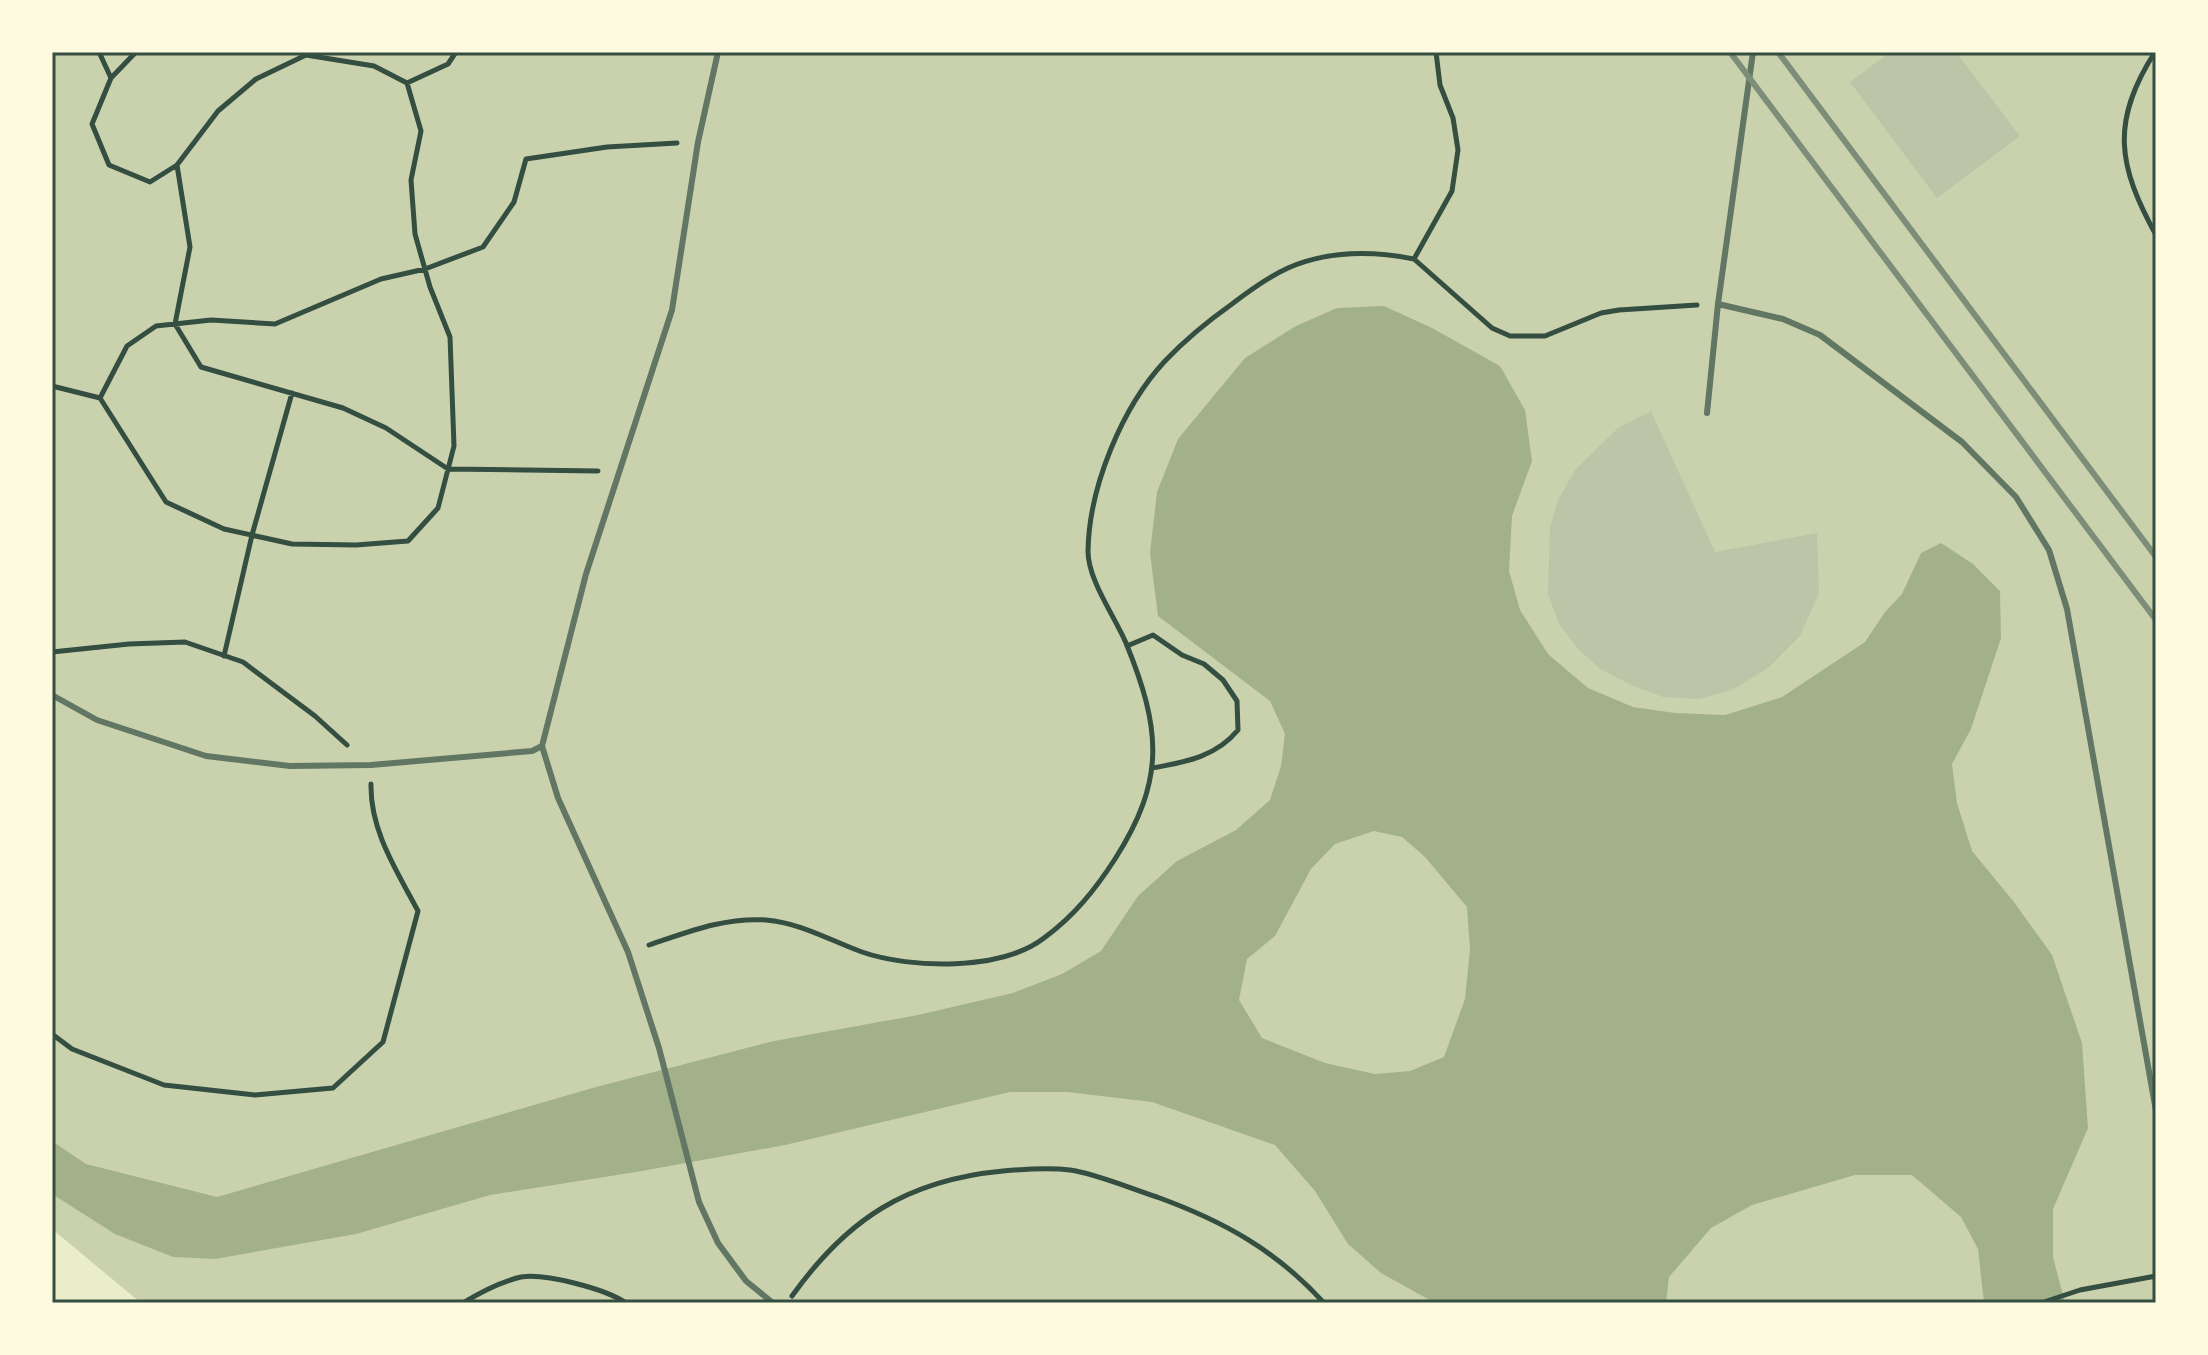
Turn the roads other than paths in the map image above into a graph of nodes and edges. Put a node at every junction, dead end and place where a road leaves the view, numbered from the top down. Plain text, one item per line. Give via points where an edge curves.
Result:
1 (718, 52) edge
2 (1753, 52) edge
3 (1718, 304) junction
4 (1707, 413) dead end
5 (52, 695) edge
6 (542, 746) junction
7 (2156, 1111) edge
8 (773, 1303) edge

1 - 6 lane via 672,310 586,574
2 - 3 lane
3 - 4 lane
3 - 7 lane via 1783,319 1820,335 1962,442 2016,497 2049,550 2067,609
5 - 6 lane via 97,720 206,756 290,766 371,765
6 - 8 lane via 558,798 628,952 699,1202 718,1243 746,1281

